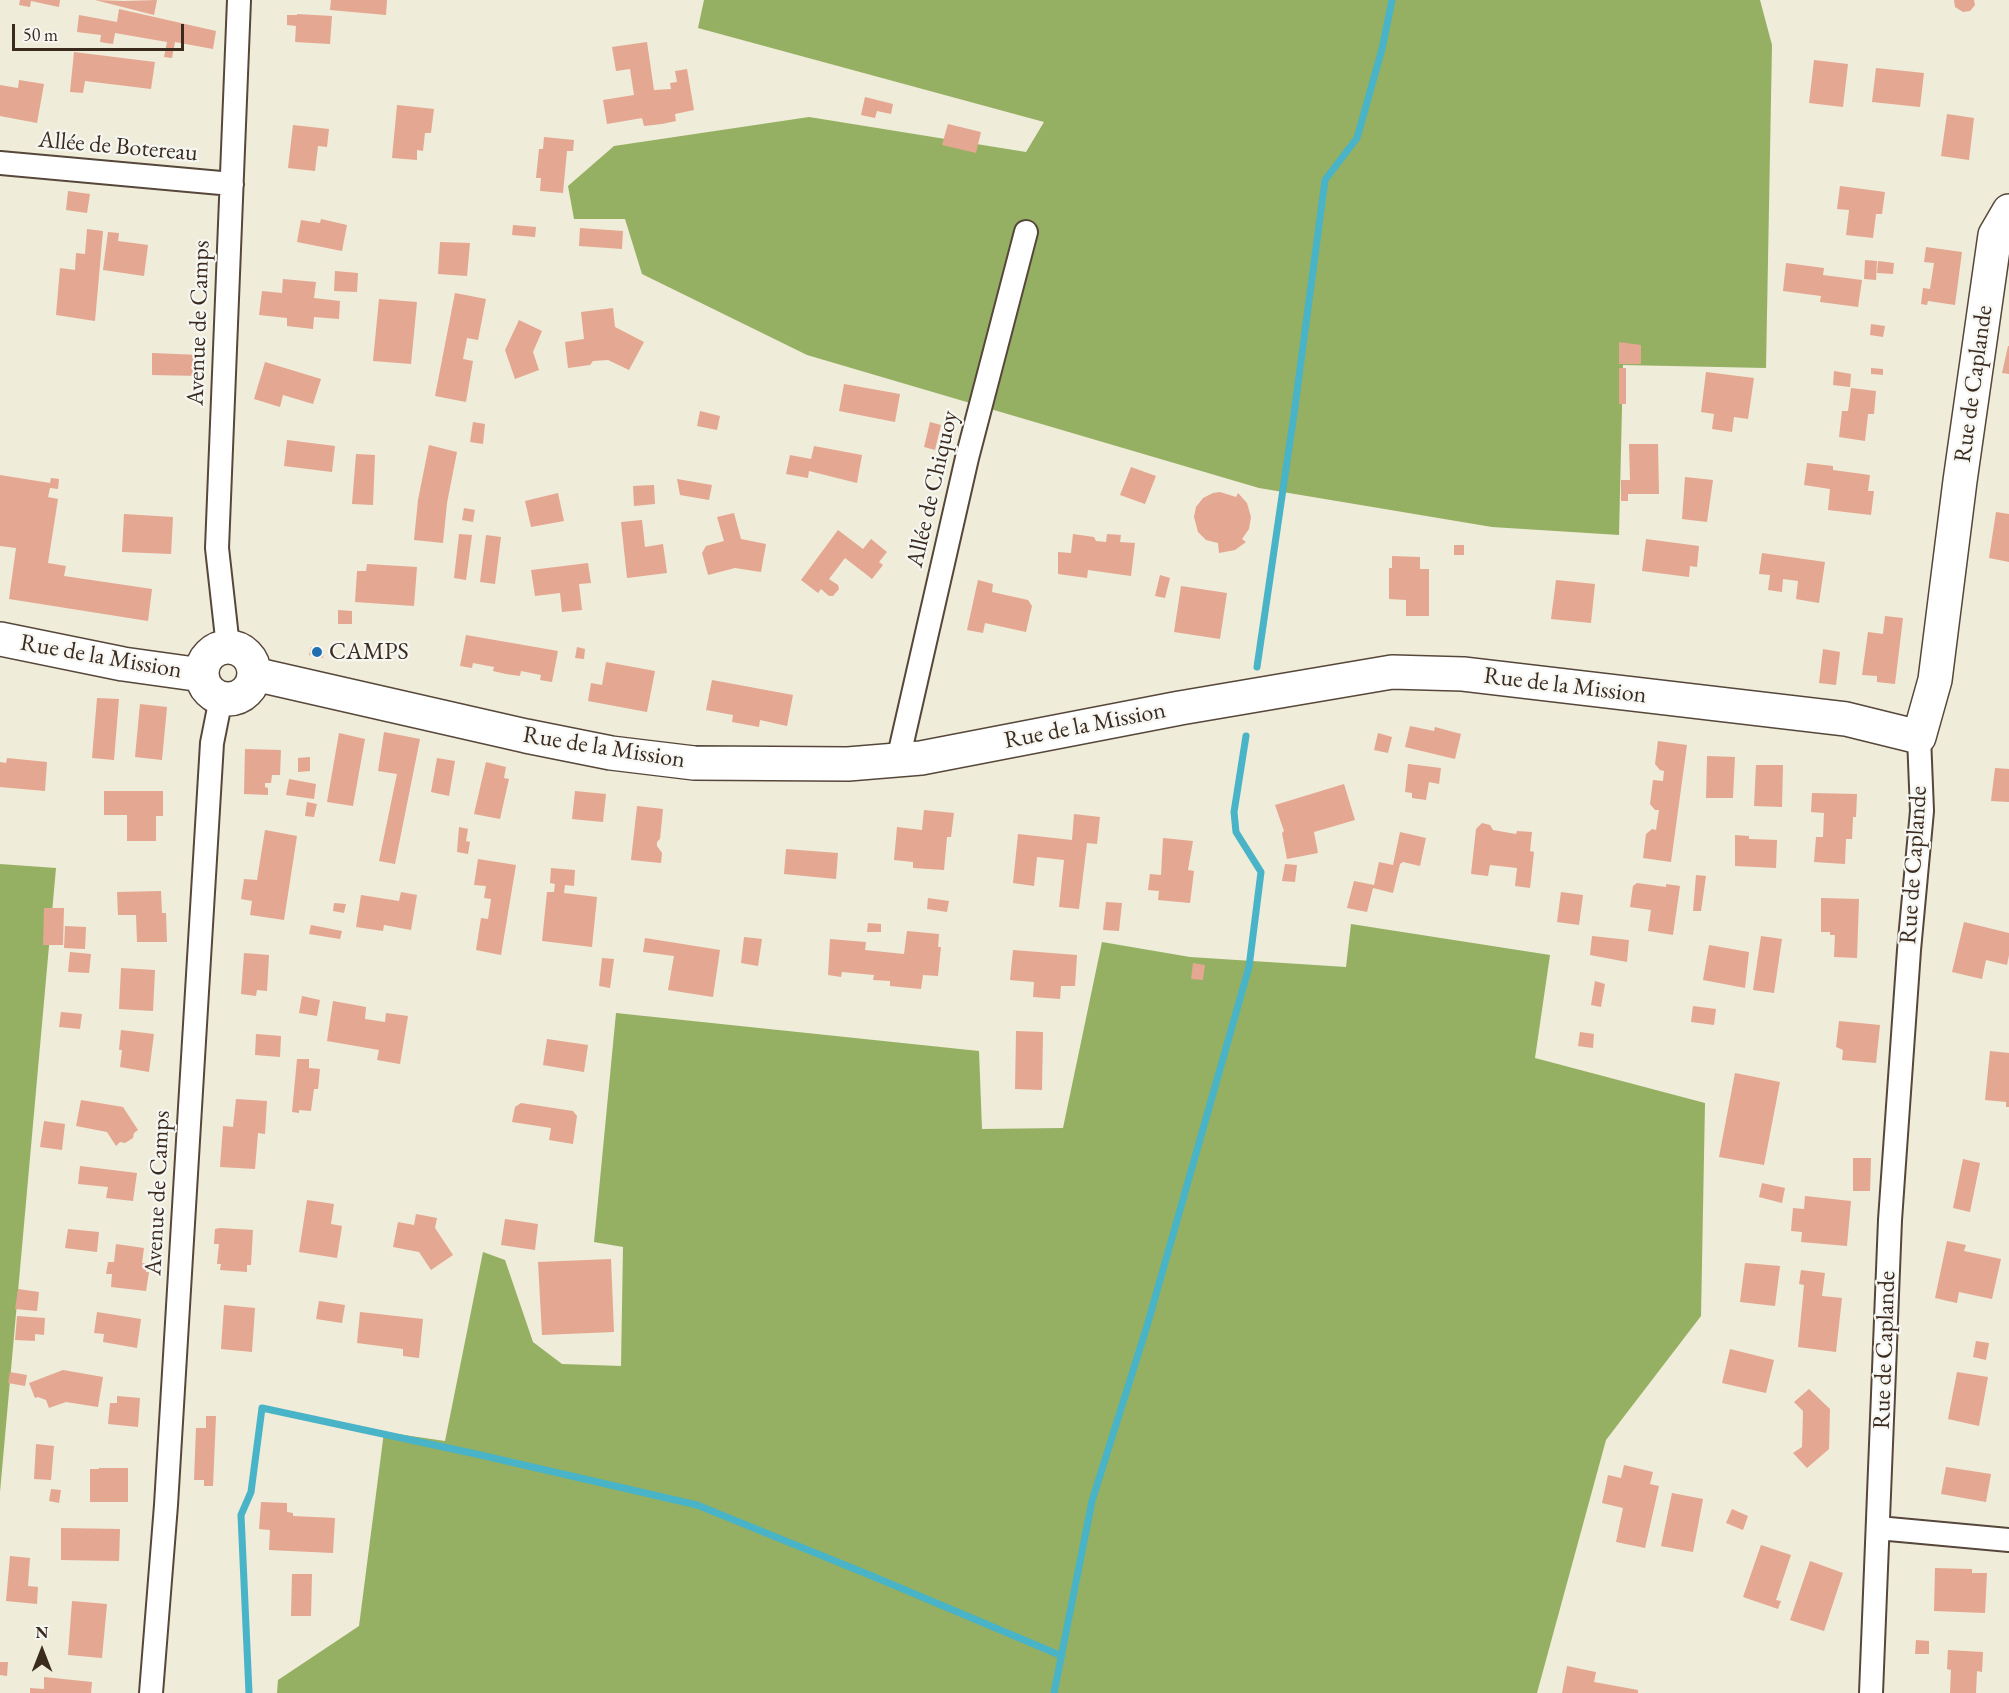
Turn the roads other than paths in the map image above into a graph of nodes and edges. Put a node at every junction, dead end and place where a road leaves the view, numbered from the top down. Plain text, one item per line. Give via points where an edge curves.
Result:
1 (239, 0) edge
2 (0, 163) edge
3 (232, 184) junction
4 (2009, 211) edge
5 (1026, 232) dead end
6 (0, 639) edge
7 (228, 647) junction
8 (254, 674) junction
9 (212, 686) junction
10 (1919, 737) junction
11 (898, 760) junction
12 (1878, 1528) junction
13 (2009, 1540) edge
14 (151, 1693) edge
15 (1872, 1693) edge

1 - 3 street, Avenue de Camps
2 - 3 street, Allée de Botereau
3 - 7 street, Avenue de Camps via 216,548
4 - 10 main road, Rue de Caplande via 1995,235 1937,668
5 - 11 street, Allée de Chiquoy via 967,458
6 - 9 main road, Rue de la Mission
7 - 8 main road via 244,652
7 - 9 main road via 212,652 206,659
8 - 9 main road via 243,694 229,699
8 - 11 main road, Rue de la Mission via 611,753 694,764 848,764
9 - 14 street, Avenue de Camps via 212,743 166,1505
10 - 11 main road, Rue de la Mission via 1846,719 1463,674 1392,672
10 - 12 street, Rue de Caplande via 1922,811 1890,1220
12 - 13 street
12 - 15 street, Rue de Caplande

